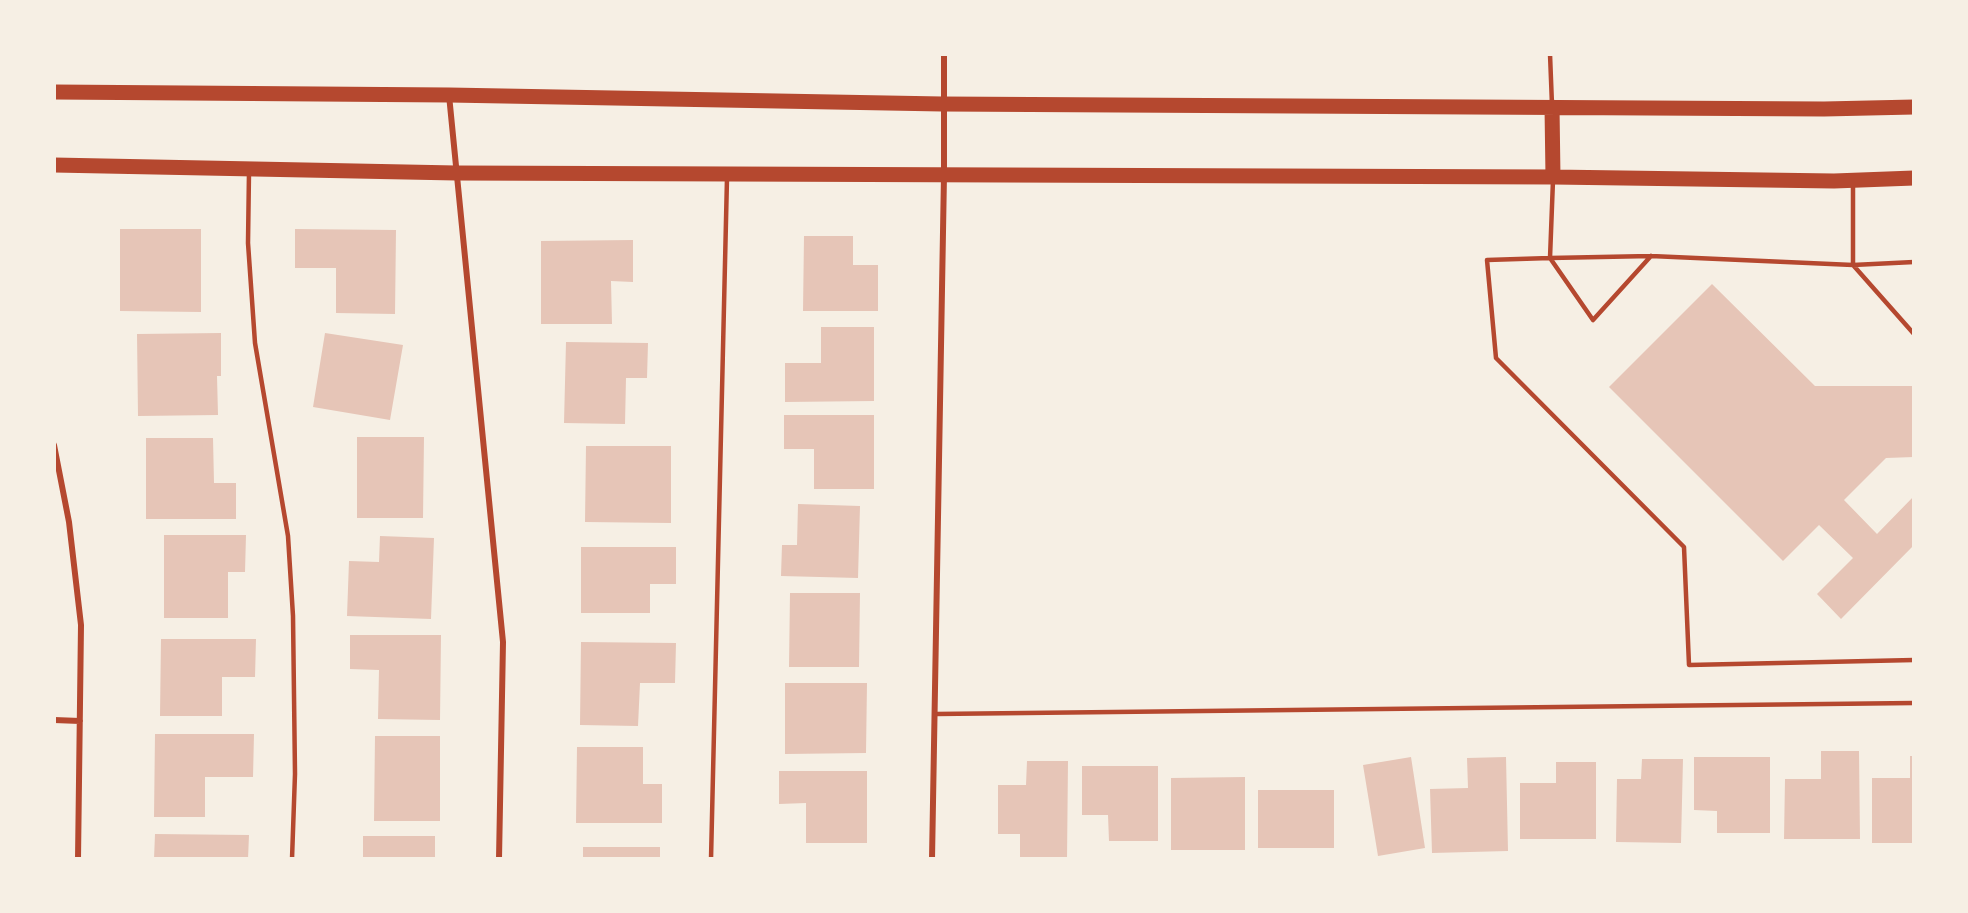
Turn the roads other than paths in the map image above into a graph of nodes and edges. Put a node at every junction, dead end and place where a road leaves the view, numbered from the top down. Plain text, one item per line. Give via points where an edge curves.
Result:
1 (944, 54) edge
2 (1550, 54) edge
3 (54, 92) edge
4 (449, 95) junction
5 (942, 104) junction
6 (1552, 107) junction
7 (1914, 107) edge
8 (54, 165) edge
9 (249, 169) junction
10 (456, 173) junction
11 (727, 174) junction
12 (944, 175) junction
13 (1553, 177) junction
14 (1914, 178) edge
15 (1853, 181) junction
16 (1651, 256) junction
17 (1550, 258) junction
18 (1914, 262) edge
19 (1853, 265) junction
20 (1914, 334) edge
21 (54, 445) edge
22 (1914, 660) edge
23 (1914, 703) edge
24 (936, 714) junction
25 (54, 720) edge
26 (80, 721) junction
27 (78, 859) edge
28 (292, 859) edge
29 (499, 859) edge
30 (711, 859) edge
31 (932, 859) edge

1 - 5 street
2 - 6 lane
3 - 4 main road
4 - 5 main road
4 - 10 street
5 - 6 main road
5 - 12 street
6 - 7 main road
6 - 13 main road
8 - 9 main road
9 - 10 main road
9 - 28 lane via 248,243 255,343 289,547 295,774
10 - 11 main road
10 - 29 street via 503,642
11 - 12 main road
11 - 30 lane
12 - 13 main road
12 - 24 street
13 - 15 main road
13 - 17 lane
14 - 15 main road
15 - 19 lane
16 - 17 lane
16 - 17 lane via 1593,320
16 - 19 lane
17 - 22 lane via 1487,260 1496,358 1684,547 1689,665
18 - 19 lane
19 - 20 lane
21 - 26 street via 69,522 81,625
23 - 24 lane
24 - 31 street
25 - 26 street
26 - 27 street

